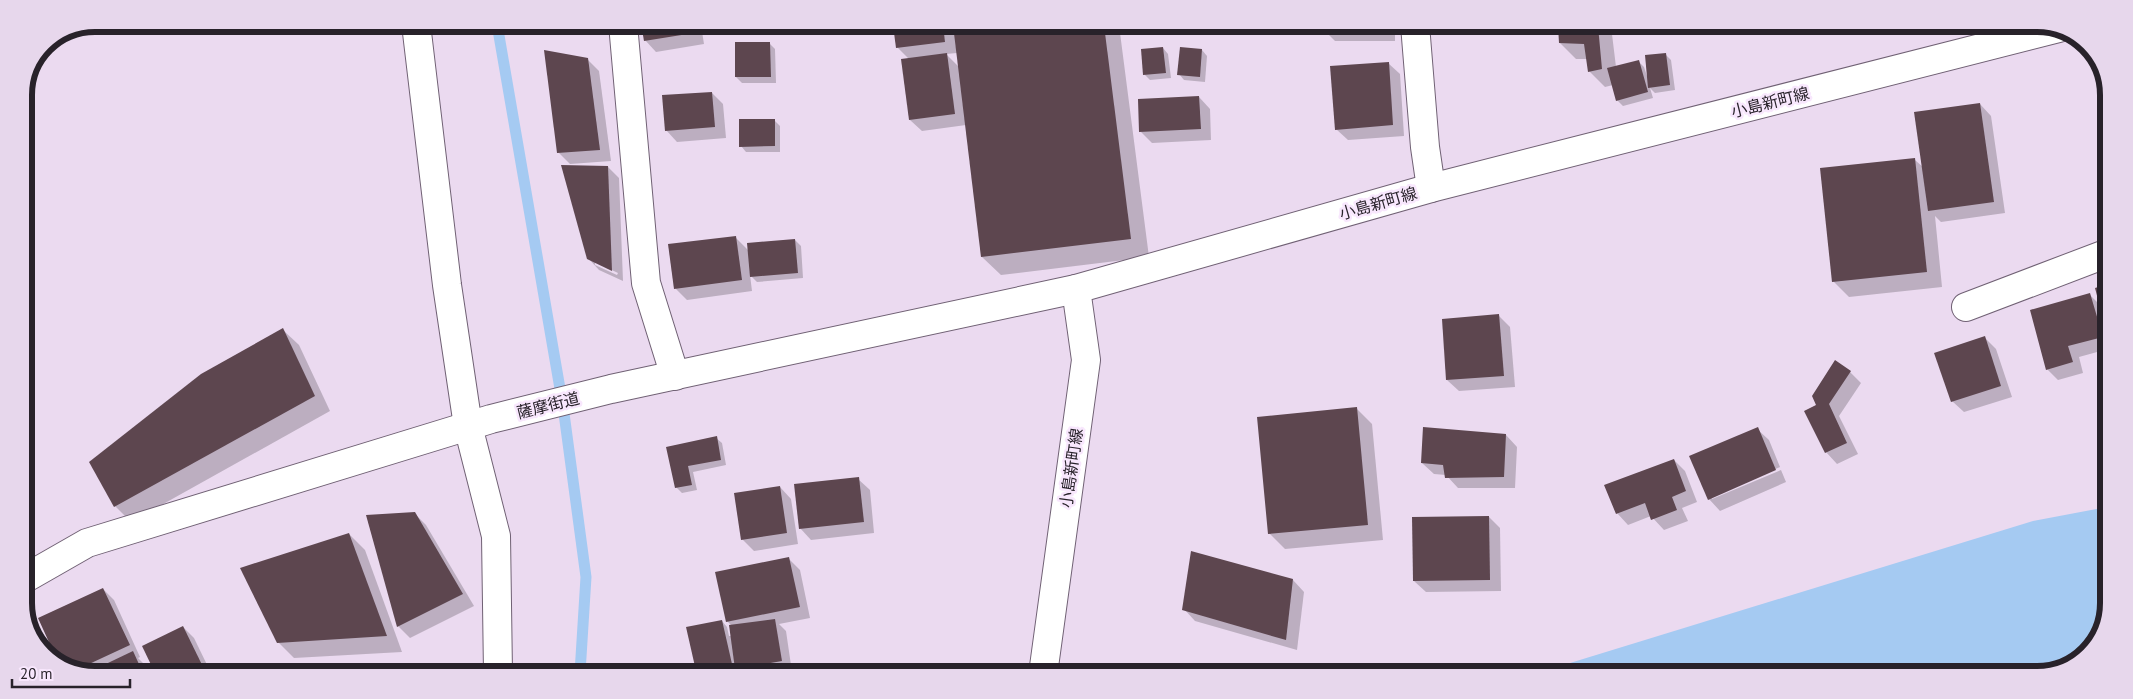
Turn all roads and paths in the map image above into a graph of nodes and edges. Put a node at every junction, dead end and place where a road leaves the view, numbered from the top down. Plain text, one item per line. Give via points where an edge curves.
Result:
1 (417, 32) edge
2 (623, 32) edge
3 (1415, 32) edge
4 (2041, 33) edge
5 (1430, 188) junction
6 (2100, 256) edge
7 (1076, 288) junction
8 (1966, 307) dead end
9 (675, 376) junction
10 (479, 423) junction
11 (33, 574) edge
12 (498, 666) edge
13 (1045, 666) edge

1 - 10 street via 446,285
2 - 9 street via 646,283
3 - 5 street
4 - 5 street, 小島新町線
5 - 7 street, 小島新町線
6 - 8 street
7 - 9 street, 薩摩街道
7 - 13 street, 小島新町線 via 1086,360
9 - 10 street, 薩摩街道
10 - 11 street, 薩摩街道 via 87,543
10 - 12 street via 496,536

